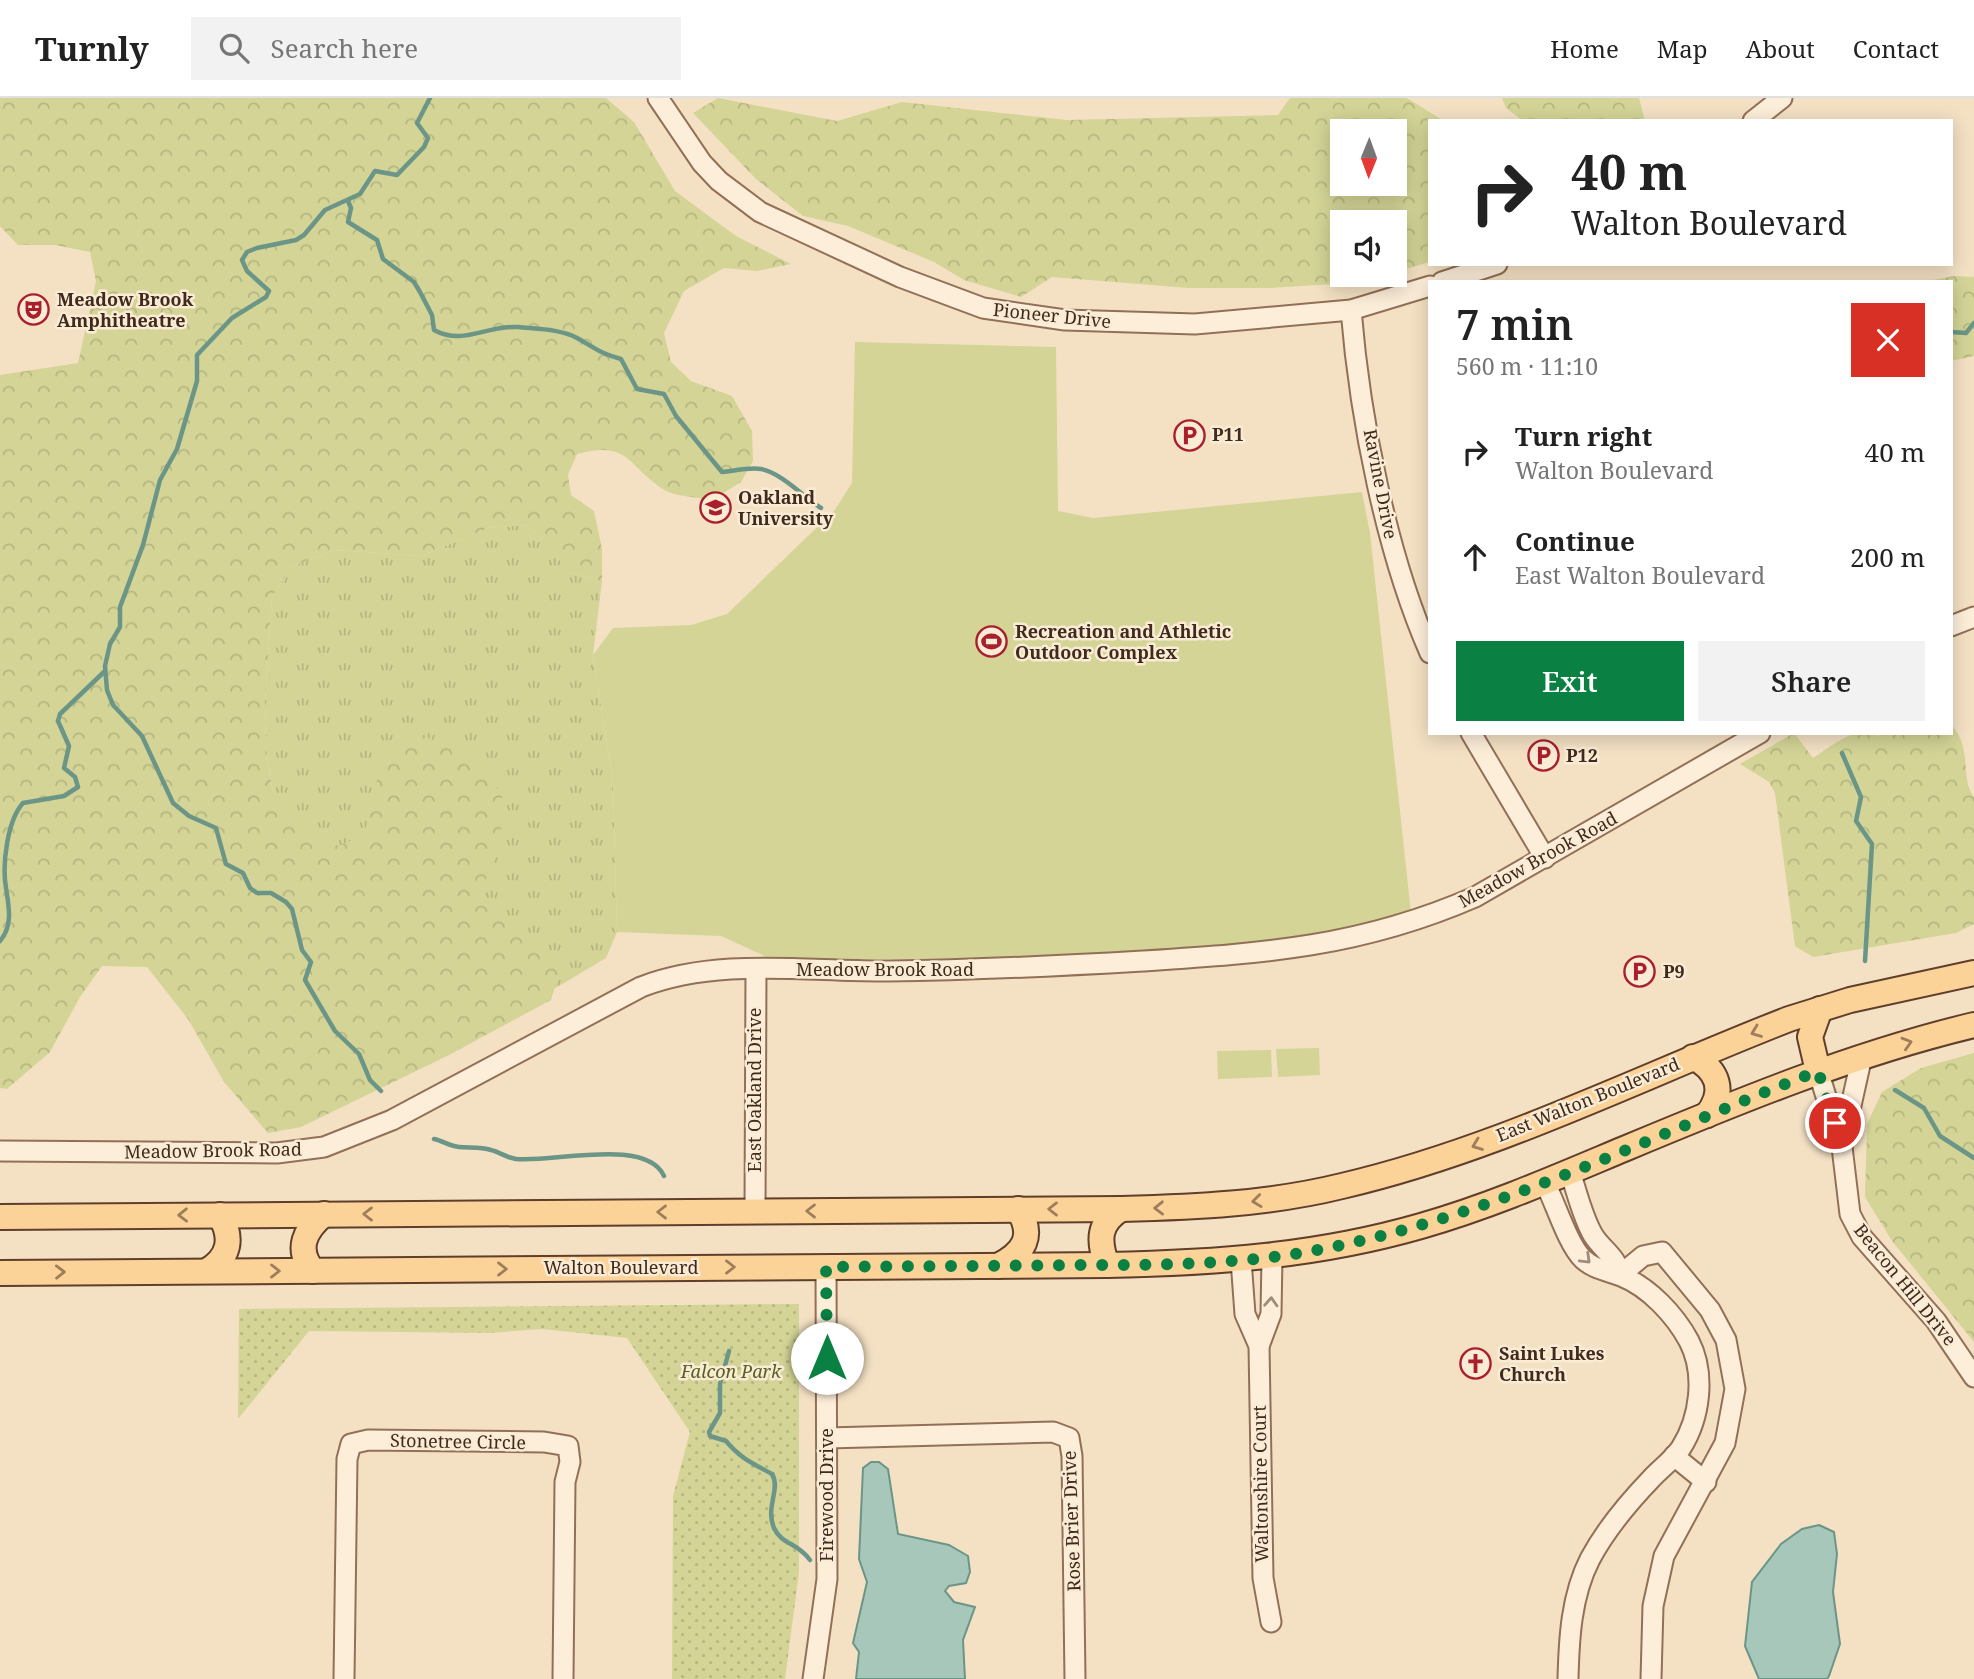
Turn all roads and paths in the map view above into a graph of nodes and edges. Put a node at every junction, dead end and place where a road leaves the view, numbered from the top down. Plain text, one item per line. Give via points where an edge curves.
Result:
1 (658, 98) edge
2 (1782, 98) edge
3 (1756, 119) edge
4 (1491, 266) edge
5 (1448, 280) edge
6 (1428, 287) edge
7 (1351, 310) junction
8 (1974, 617) edge
9 (1953, 625) edge
10 (1428, 648) edge
11 (1472, 735) edge
12 (1756, 735) edge
13 (1545, 858) junction
14 (756, 970) junction
15 (1974, 973) edge
16 (1820, 1009) junction
17 (1974, 1025) edge
18 (1862, 1056) junction
19 (1693, 1057) junction
20 (1818, 1071) junction
21 (1707, 1115) junction
22 (1842, 1147) junction
23 (0, 1152) edge
24 (1570, 1172) junction
25 (1545, 1182) junction
26 (1018, 1209) junction
27 (1121, 1209) junction
28 (755, 1211) junction
29 (324, 1214) junction
30 (220, 1215) junction
31 (0, 1217) edge
32 (1590, 1227) junction
33 (1570, 1236) junction
34 (1272, 1257) junction
35 (1241, 1260) junction
36 (1107, 1265) junction
37 (998, 1266) junction
38 (826, 1267) junction
39 (207, 1271) junction
40 (313, 1271) junction
41 (0, 1273) edge
42 (1620, 1275) junction
43 (1259, 1346) junction
44 (1974, 1377) edge
45 (827, 1438) junction
46 (1674, 1456) junction
47 (1706, 1482) junction
48 (1270, 1622) dead end
49 (344, 1679) edge
50 (563, 1679) edge
51 (813, 1679) edge
52 (1075, 1679) edge
53 (1568, 1679) edge
54 (1651, 1679) edge

1 - 7 street, Pioneer Drive via 702,163 760,212 900,277 984,308 1065,320 1156,324
2 - 3 street
4 - 5 street
6 - 7 street, Pioneer Drive
7 - 10 street, Ravine Drive via 1384,514
8 - 9 street
11 - 13 street
12 - 13 street, Meadow Brook Road
13 - 14 street, Meadow Brook Road via 1437,914 1311,947 1019,968
14 - 23 street, Meadow Brook Road via 696,971 641,987 392,1120 324,1147 277,1153
14 - 28 street, East Oakland Drive
15 - 16 main road, East Walton Boulevard
16 -> 19 main road, East Walton Boulevard
16 - 20 main road via 1810,1037
18 -> 17 main road
18 - 20 main road
18 - 22 street, Beacon Hill Drive
19 - 21 main road via 1712,1070 1718,1084 1717,1100
19 -> 27 main road, East Walton Boulevard via 1486,1142 1401,1171 1302,1195 1197,1207
20 - 21 main road
20 - 22 street, Beacon Hill Drive
21 - 24 main road
22 - 44 street, Beacon Hill Drive via 1850,1214 1862,1237 1937,1321
24 - 25 main road
24 - 32 street
25 - 33 street
25 - 34 main road via 1420,1226
27 -> 26 main road
26 -> 28 main road
26 - 37 main road via 1027,1230 1025,1245
27 - 36 main road via 1102,1229
28 -> 29 main road
29 - 30 main road
29 - 40 main road via 303,1242 304,1258
30 -> 31 main road
30 - 39 main road via 229,1244 223,1258
32 - 33 street
32 - 42 street via 1611,1252
33 -> 42 street via 1585,1261 1603,1273
34 - 35 main road
43 -> 34 street, Waltonshire Court via 1271,1314
35 - 36 main road, Walton Boulevard
35 - 43 street, Waltonshire Court via 1245,1314
36 - 37 main road, Walton Boulevard
37 - 38 main road, Walton Boulevard
40 -> 38 main road, Walton Boulevard
38 - 45 street, Firewood Drive
39 -> 40 main road, Walton Boulevard
41 -> 39 main road, Walton Boulevard
42 - 46 street via 1646,1291 1674,1318 1690,1343 1699,1371 1692,1424
42 - 47 street via 1643,1256 1662,1252 1710,1310 1726,1340 1735,1389 1725,1443
43 - 48 street, Waltonshire Court via 1263,1578
45 - 51 street, Firewood Drive via 827,1579
45 - 52 street, Rose Brier Drive via 1053,1432 1069,1438
46 - 47 street
46 - 53 street via 1610,1525 1588,1562 1569,1631
47 - 54 street via 1664,1556 1653,1606
49 - 50 street, Stonetree Circle via 346,1459 351,1444 368,1440 568,1446

